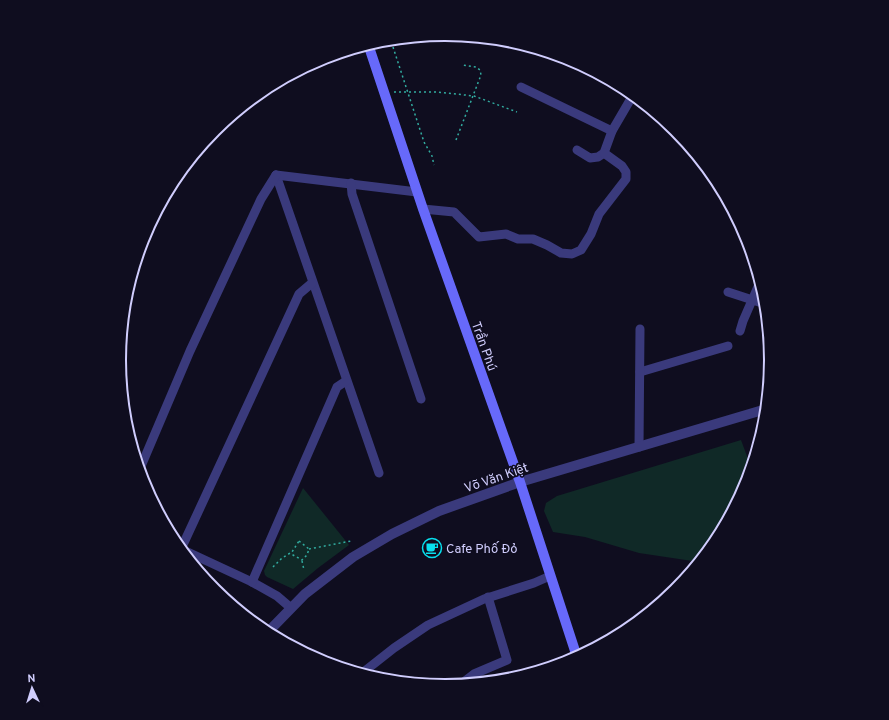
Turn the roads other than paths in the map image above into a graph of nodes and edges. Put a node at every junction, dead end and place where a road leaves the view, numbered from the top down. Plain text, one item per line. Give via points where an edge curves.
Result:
1 (370, 50) edge
2 (521, 87) dead end
3 (630, 100) edge
4 (612, 131) junction
5 (577, 150) dead end
6 (604, 153) junction
7 (276, 175) junction
8 (351, 183) junction
9 (417, 192) junction
10 (423, 209) junction
11 (312, 283) junction
12 (728, 292) dead end
13 (756, 292) edge
14 (752, 300) junction
15 (758, 302) edge
16 (640, 329) dead end
17 (740, 331) dead end
18 (728, 346) dead end
19 (640, 372) junction
20 (346, 380) junction
21 (421, 399) dead end
22 (759, 411) edge
23 (639, 447) junction
24 (142, 463) edge
25 (379, 473) dead end
26 (520, 482) junction
27 (183, 542) edge
28 (190, 553) edge
29 (550, 576) junction
30 (252, 582) junction
31 (488, 597) junction
32 (291, 608) junction
33 (272, 628) edge
34 (575, 651) edge
35 (368, 669) edge
36 (469, 678) edge

1 - 9 main road, Trần Phú
2 - 4 street
3 - 4 street
4 - 6 street
5 - 6 street via 590,158
6 - 10 street via 622,166 626,172 626,180 599,214 581,250 572,254 561,253 533,239 518,239 506,234 479,237 454,212
7 - 8 street
7 - 11 street
7 - 24 street via 261,199 190,351
8 - 9 street
8 - 21 street via 352,194
9 - 10 main road, Trần Phú
10 - 26 main road, Trần Phú
11 - 20 street
11 - 27 street via 299,294
12 - 14 street
13 - 14 street
14 - 15 street
14 - 17 street
16 - 19 street
18 - 19 street
19 - 23 street
20 - 25 street
20 - 30 street via 337,387
22 - 23 street, Võ Văn Kiệt
23 - 26 street, Võ Văn Kiệt
26 - 29 main road, Trần Phú
26 - 32 street, Võ Văn Kiệt via 439,511 392,534 353,557
28 - 30 street
29 - 31 street
29 - 34 main road, Trần Phú
30 - 32 street via 277,596
31 - 35 street via 428,626
31 - 36 street via 507,660
32 - 33 street, Võ Văn Kiệt

